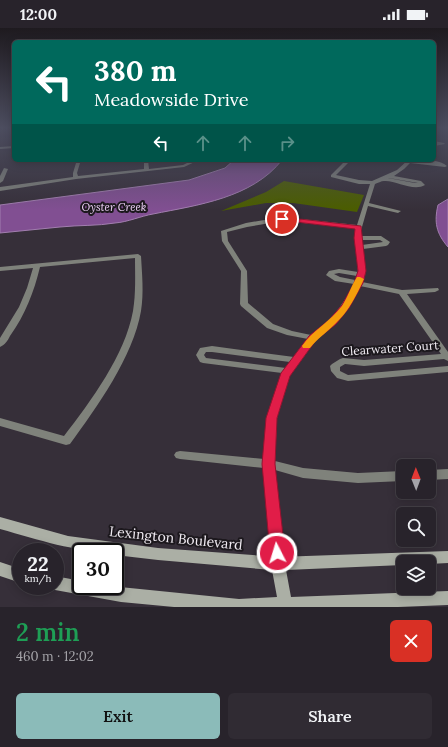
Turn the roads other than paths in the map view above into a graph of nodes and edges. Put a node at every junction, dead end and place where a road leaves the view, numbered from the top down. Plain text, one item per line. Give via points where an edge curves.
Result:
1 (146, 162) edge
2 (193, 162) edge
3 (347, 162) edge
4 (408, 162) edge
5 (422, 162) edge
6 (432, 162) edge
7 (78, 163) dead end
8 (6, 169) dead end
9 (147, 171) junction
10 (386, 177) junction
11 (76, 178) junction
12 (0, 181) edge
13 (373, 183) junction
14 (0, 189) edge
15 (367, 204) junction
16 (398, 211) dead end
17 (359, 227) junction
18 (37, 266) junction
19 (0, 269) edge
20 (361, 274) junction
21 (358, 283) junction
22 (435, 290) dead end
23 (402, 292) junction
24 (313, 338) junction
25 (0, 344) edge
26 (448, 357) edge
27 (296, 360) junction
28 (378, 363) junction
29 (448, 369) edge
30 (288, 371) junction
31 (385, 375) junction
32 (0, 422) edge
33 (180, 455) dead end
34 (269, 464) junction
35 (396, 476) edge
36 (0, 523) edge
37 (448, 557) edge
38 (278, 564) junction
39 (0, 569) edge
40 (12, 573) edge
41 (64, 585) edge
42 (448, 598) edge
43 (286, 606) edge

1 - 9 street
2 - 9 street via 184,166
3 - 13 street via 333,176
4 - 10 street
5 - 6 street via 445,166
7 - 11 street
8 - 12 street
9 - 11 street
10 - 10 street via 416,185 422,184 419,182
10 - 13 street
11 - 14 street
13 - 15 street
15 - 16 street
15 - 17 street
17 - 20 street
17 - 24 street via 282,219 246,224 224,231 225,241 244,271 244,304 270,326
18 - 19 street
18 - 25 street via 24,307
18 - 32 street via 138,256 139,294 135,320 101,393 66,441
20 - 21 street
20 - 21 street via 339,271 331,272 330,275 333,278
21 - 23 street
21 - 24 street via 346,306
22 - 23 street
23 - 26 street
24 - 27 street
26 - 28 street, Clearwater Court
27 - 30 street
27 - 30 street via 212,349 204,350 200,355 203,360
28 - 31 street
28 - 31 street, Clearwater Court via 343,362 335,366 335,370 342,377
29 - 31 street, Clearwater Court
30 - 34 street via 272,418
33 - 34 street
34 - 35 street via 303,473 358,478
34 - 38 street
36 - 38 main road, Lexington Boulevard via 68,542 158,554
37 - 38 main road, Lexington Boulevard
38 - 43 main road
39 - 40 main road
41 - 43 main road via 121,595 239,606
42 - 43 main road

